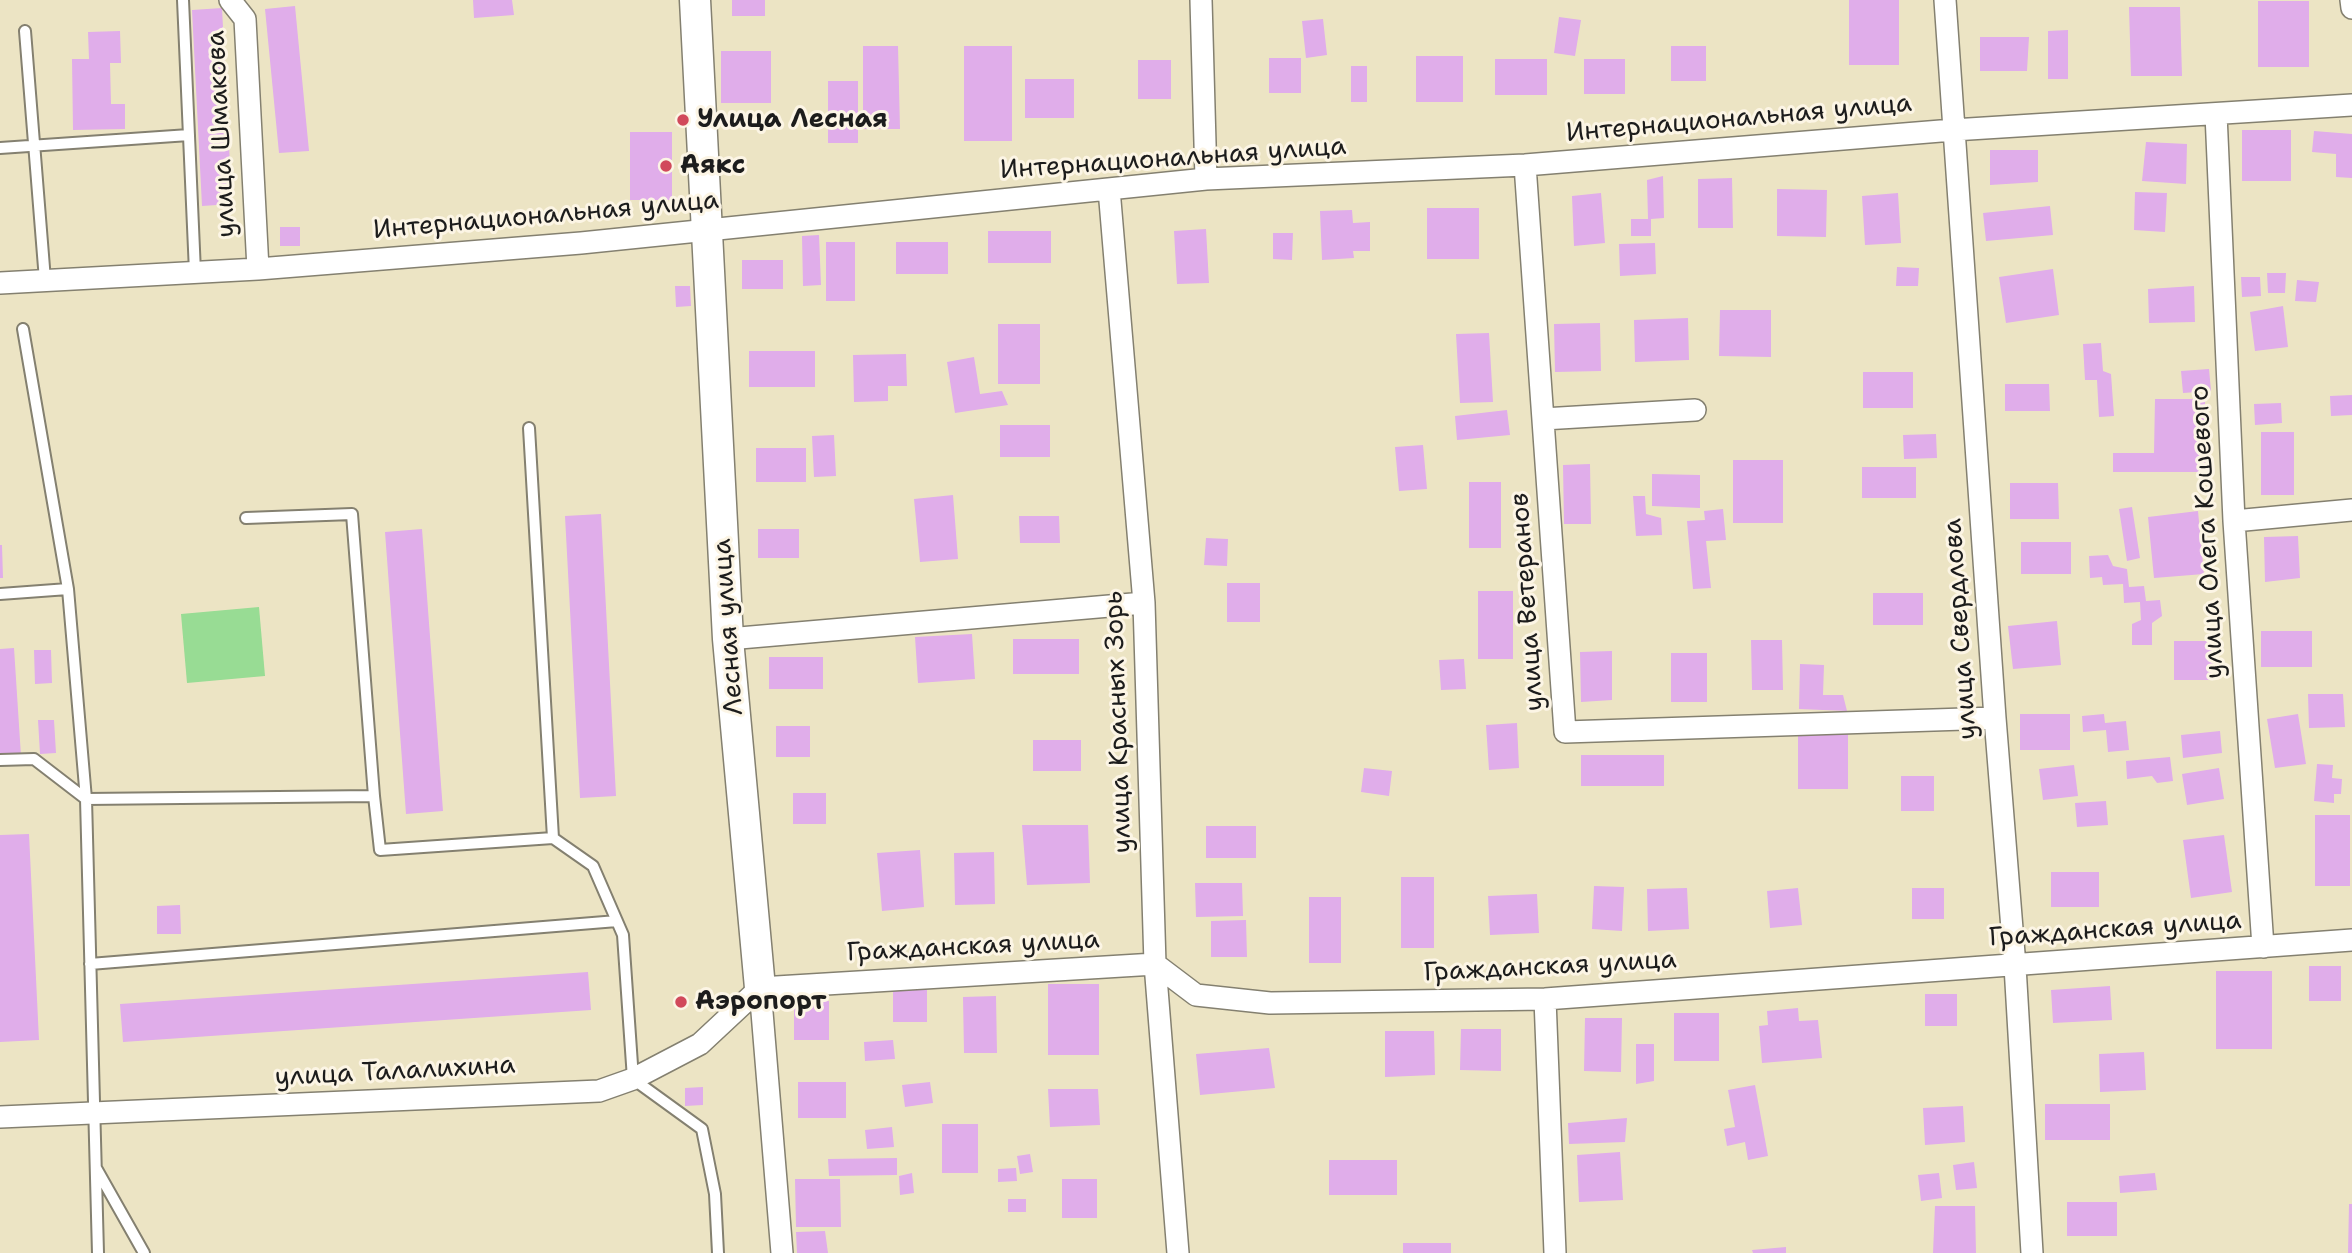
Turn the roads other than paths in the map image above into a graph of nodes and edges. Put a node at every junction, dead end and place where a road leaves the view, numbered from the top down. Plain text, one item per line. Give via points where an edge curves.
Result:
1 (183, 0) edge
2 (230, 0) edge
3 (695, 0) edge
4 (1201, 0) edge
5 (1945, 0) edge
6 (2351, 0) edge
7 (2352, 8) edge
8 (25, 31) dead end
9 (2352, 105) edge
10 (2216, 114) junction
11 (1953, 130) junction
12 (189, 135) junction
13 (34, 146) junction
14 (0, 148) edge
15 (1525, 165) junction
16 (1206, 179) junction
17 (1109, 189) junction
18 (706, 230) junction
19 (258, 269) junction
20 (195, 272) junction
21 (45, 281) junction
22 (0, 283) edge
23 (23, 329) dead end
24 (1695, 410) dead end
25 (1543, 419) junction
26 (529, 428) dead end
27 (2352, 510) edge
28 (246, 518) dead end
29 (2234, 521) junction
30 (68, 589) junction
31 (0, 594) edge
32 (1144, 603) junction
33 (728, 639) junction
34 (1995, 718) junction
35 (0, 760) edge
36 (374, 796) junction
37 (86, 799) junction
38 (554, 838) junction
39 (617, 921) junction
40 (2352, 940) edge
41 (2263, 947) junction
42 (90, 964) junction
43 (1154, 964) junction
44 (2015, 966) junction
45 (760, 988) junction
46 (1545, 999) junction
47 (634, 1079) junction
48 (93, 1114) junction
49 (0, 1117) edge
50 (94, 1166) junction
51 (98, 1253) edge
52 (144, 1253) edge
53 (718, 1253) edge
54 (782, 1253) edge
55 (1178, 1253) edge
56 (1556, 1253) edge
57 (2032, 1253) edge

1 - 12 lane
2 - 19 street, улица Шмакова via 245,19
3 - 18 street, Лесная улица
4 - 16 street
5 - 11 street, улица Свердлова
6 - 7 street
8 - 13 lane
9 - 10 street, Интернациональная улица
10 - 11 street, Интернациональная улица
10 - 29 street, улица Олега Кошевого
11 - 15 street, Интернациональная улица
11 - 34 street, улица Свердлова
12 - 13 lane
12 - 20 lane
13 - 14 lane
13 - 21 lane
15 - 16 street, Интернациональная улица
15 - 25 street, улица Ветеранов
16 - 17 street, Интернациональная улица
17 - 18 street, Интернациональная улица
17 - 32 street, улица Красных Зорь
18 - 19 street, Интернациональная улица
18 - 33 street, Лесная улица
19 - 20 street, Интернациональная улица
20 - 21 street, Интернациональная улица
21 - 22 street, Интернациональная улица
23 - 30 lane
24 - 25 street
25 - 34 street, улица Ветеранов via 1565,732
26 - 38 lane
27 - 29 street
28 - 36 lane via 352,514
29 - 41 street, улица Олега Кошевого
30 - 31 lane
30 - 37 lane
32 - 33 street
32 - 43 street, улица Красных Зорь
33 - 45 street, Лесная улица
34 - 44 street, улица Свердлова
35 - 37 lane via 34,759
36 - 37 lane
36 - 38 lane via 380,850
37 - 42 lane
38 - 39 lane via 593,866
39 - 42 lane
39 - 47 lane via 623,934
40 - 41 street, Гражданская улица
41 - 44 street, Гражданская улица
42 - 48 lane
43 - 45 street, Гражданская улица
43 - 46 street, Гражданская улица via 1196,995 1270,1003
43 - 55 street, улица Красных Зорь
44 - 46 street, Гражданская улица
44 - 57 street, улица Свердлова
45 - 47 street, улица Талалихина via 700,1044
45 - 54 street, Лесная улица
46 - 56 street
47 - 48 street, улица Талалихина via 599,1091
47 - 53 lane via 702,1129 715,1194
48 - 49 street, улица Талалихина
48 - 50 lane
50 - 51 lane
50 - 52 lane

